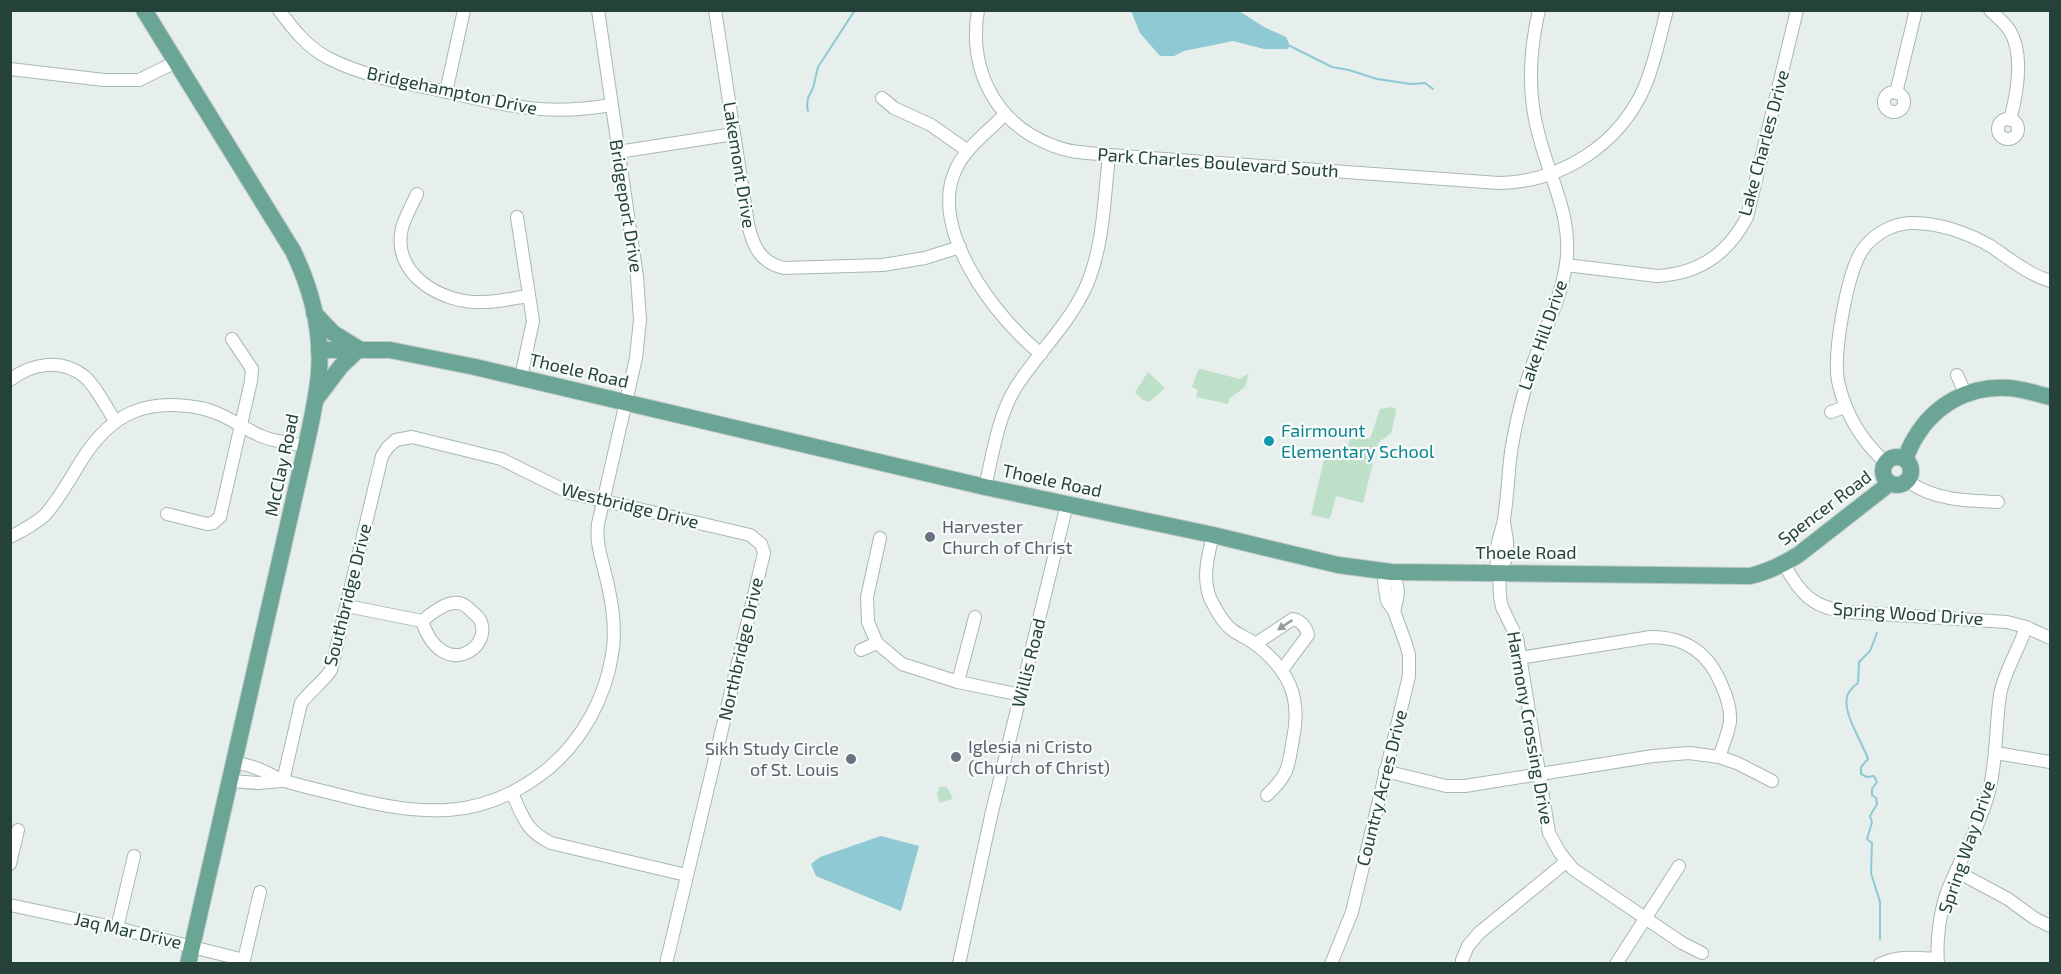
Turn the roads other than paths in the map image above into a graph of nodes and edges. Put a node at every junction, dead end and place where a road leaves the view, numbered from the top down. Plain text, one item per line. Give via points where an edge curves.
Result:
1 (144, 10) edge
2 (279, 10) edge
3 (464, 10) edge
4 (598, 10) edge
5 (716, 10) edge
6 (978, 10) edge
7 (1539, 10) edge
8 (1667, 10) edge
9 (1797, 10) edge
10 (1916, 10) edge
11 (1990, 10) edge
12 (176, 62) junction
13 (10, 69) edge
14 (446, 92) junction
15 (1896, 93) dead end
16 (882, 98) dead end
17 (611, 105) junction
18 (1005, 114) junction
19 (2010, 120) dead end
20 (734, 134) junction
21 (968, 151) junction
22 (618, 152) junction
23 (1108, 155) junction
24 (1552, 174) junction
25 (417, 194) dead end
26 (517, 217) dead end
27 (960, 248) junction
28 (1566, 265) junction
29 (2050, 281) edge
30 (529, 296) junction
31 (314, 313) junction
32 (232, 339) dead end
33 (359, 349) junction
34 (319, 350) junction
35 (1041, 354) junction
36 (1957, 375) dead end
37 (521, 377) junction
38 (10, 380) edge
39 (1965, 393) junction
40 (2050, 397) edge
41 (315, 400) junction
42 (626, 402) junction
43 (1845, 406) junction
44 (1831, 412) dead end
45 (115, 421) junction
46 (241, 424) junction
47 (396, 440) joint
48 (306, 447) junction
49 (1905, 459) junction
50 (1885, 462) junction
51 (1908, 481) junction
52 (1889, 484) junction
53 (986, 487) junction
54 (604, 501) junction
55 (1998, 502) dead end
56 (1067, 504) junction
57 (167, 514) dead end
58 (1213, 535) junction
59 (10, 537) edge
60 (880, 538) dead end
61 (762, 544) joint
62 (1784, 564) junction
63 (1391, 572) junction
64 (1499, 572) junction
65 (346, 606) junction
66 (975, 616) dead end
67 (422, 621) junction
68 (2026, 627) junction
69 (2050, 638) edge
70 (877, 643) junction
71 (1255, 644) junction
72 (861, 650) dead end
73 (1520, 658) junction
74 (1282, 670) junction
75 (958, 682) junction
76 (1021, 694) junction
77 (1996, 753) junction
78 (1719, 757) junction
79 (234, 762) junction
80 (2050, 762) edge
81 (1385, 771) junction
82 (1538, 774) junction
83 (230, 780) junction
84 (283, 781) junction
85 (1772, 781) dead end
86 (512, 793) junction
87 (1267, 795) dead end
88 (18, 830) dead end
89 (134, 856) dead end
90 (1566, 862) junction
91 (10, 864) edge
92 (1680, 866) dead end
93 (1956, 871) junction
94 (686, 875) junction
95 (260, 892) dead end
96 (10, 905) edge
97 (1646, 919) junction
98 (2050, 926) edge
99 (117, 928) junction
100 (192, 946) junction
101 (1702, 953) dead end
102 (1462, 960) dead end
103 (1938, 961) edge
104 (244, 962) edge
105 (188, 963) edge
106 (666, 963) edge
107 (959, 963) edge
108 (1331, 963) edge
109 (1616, 963) edge
110 (1880, 963) edge

1 - 12 main road, McClay Road
2 - 14 street, Bridgehampton Drive via 295,33 327,58 373,76
3 - 14 street
4 - 17 street, Bridgeport Drive
5 - 20 street, Lakemont Drive
6 - 18 street, Park Charles Boulevard South via 975,40 979,67 988,90
7 - 24 street, Lake Hill Drive via 1531,54 1530,91 1539,137
8 - 24 street, Park Charles Boulevard South via 1651,72 1628,116 1591,153
9 - 28 street, Lake Charles Drive via 1747,217 1730,244 1706,264 1671,275
10 - 15 street
11 - 19 street via 2009,31 2016,53
12 - 13 street via 138,80
12 - 31 main road, McClay Road via 292,250
14 - 17 street, Bridgehampton Drive via 539,111
16 - 21 street via 894,108 932,125
17 - 22 street, Bridgeport Drive
18 - 21 street
18 - 23 street, Park Charles Boulevard South via 1031,135 1055,147
20 - 22 street
20 - 27 street, Lakemont Drive via 751,238 768,262 796,268 883,265
21 - 27 street via 956,168 950,194
22 - 42 street, Bridgeport Drive via 640,302 639,339
23 - 24 street, Park Charles Boulevard South via 1477,182 1514,183
23 - 35 street via 1102,227 1093,268 1076,306
24 - 28 street, Lake Hill Drive via 1566,222
25 - 30 street via 402,228 401,243 408,269 416,278 443,295 466,301 481,303
26 - 30 street
27 - 35 street via 998,312
28 - 64 street, Lake Hill Drive via 1520,407 1495,557
29 - 43 street via 2023,270 1978,240 1940,227 1901,224 1879,234 1858,259 1838,337 1836,365
30 - 37 street via 533,321
31 - 33 main road via 333,333
31 - 34 main road, McClay Road
32 - 46 street via 252,369
33 - 34 main road, Thoele Road
33 - 37 main road, Thoele Road via 390,350
33 - 41 main road
34 - 41 main road, McClay Road
35 - 53 street via 1008,402
36 - 39 street
37 - 42 main road, Thoele Road
38 - 45 street via 29,368 64,366 85,377
39 - 40 main road via 2012,388
39 - 49 main road via 1925,424
41 - 48 main road, McClay Road
42 - 53 main road, Thoele Road
42 - 54 street, Bridgeport Drive
43 - 44 street
43 - 50 street via 1857,430
45 - 46 street via 135,410 176,404 202,408
45 - 59 street via 97,438 43,516
46 - 48 street via 262,437
46 - 57 street via 216,527
47 - 54 street, Westbridge Drive via 412,436 501,459 570,493
47 - 65 street, Southbridge Drive via 382,456
48 - 79 main road, McClay Road
49 - 50 main road via 1892,457
49 - 51 main road via 1911,466
50 - 52 main road via 1883,476
51 - 52 main road
51 - 55 street via 1930,493 1967,501
52 - 62 main road, Spencer Road
53 - 56 main road, Thoele Road
54 - 61 street, Westbridge Drive via 750,535
54 - 86 street, Bridgeport Drive via 596,540 614,626 606,683 577,738 559,759
56 - 58 main road, Thoele Road
56 - 76 street, Willis Road
58 - 63 main road, Thoele Road via 1338,565
58 - 71 street via 1206,570 1209,596 1231,629
60 - 70 street via 867,597 868,622
61 - 94 street, Northbridge Drive via 764,553
62 - 64 main road, Thoele Road via 1750,576
62 - 68 street, Spring Wood Drive via 1808,598 1828,609 1990,620
63 - 64 main road, Thoele Road
63 - 81 street, Country Acres Drive via 1384,582 1387,601 1406,644 1409,676
64 - 73 street, Harmony Crossing Drive via 1500,597 1517,638
65 - 67 street
65 - 84 street, Southbridge Drive via 331,670 301,703
66 - 75 street
67 - 67 street via 452,603 463,604 480,619 483,632 477,647 461,655 447,655 435,648
68 - 69 street, Spring Wood Drive
68 - 77 street, Spring Way Drive via 2000,694
70 - 72 street
70 - 75 street via 902,664
71 - 74 street
74 -> 71 street via 1308,635 1306,627 1293,619
73 - 78 street via 1651,638 1692,646 1710,661 1728,702 1730,723
73 - 82 street, Harmony Crossing Drive
74 - 87 street via 1296,707 1295,731 1285,776
75 - 76 street
76 - 107 street, Willis Road
77 - 80 street
77 - 93 street, Spring Way Drive via 1982,814
78 - 82 street via 1673,753
78 - 85 street
79 - 83 main road, McClay Road
79 - 84 street
81 - 82 street via 1452,786
81 - 108 street, Country Acres Drive via 1352,912
82 - 90 street, Harmony Crossing Drive via 1549,833
83 - 84 street
83 - 100 main road, McClay Road
84 - 86 street, Bridgeport Drive via 374,804 437,812 490,802
86 - 94 street via 528,827 551,843
88 - 91 street
89 - 99 street
90 - 97 street, Harmony Crossing Drive
90 - 102 street via 1479,933
92 - 97 street
93 - 98 street
93 - 103 street, Spring Way Drive via 1944,903
94 - 106 street, Northbridge Drive
95 - 104 street
96 - 99 street, Jaq Mar Drive
97 - 101 street, Harmony Crossing Drive
97 - 109 street
99 - 100 street, Jaq Mar Drive
100 - 104 street, Jaq Mar Drive
100 - 105 main road, McClay Road
103 - 110 street via 1903,958

